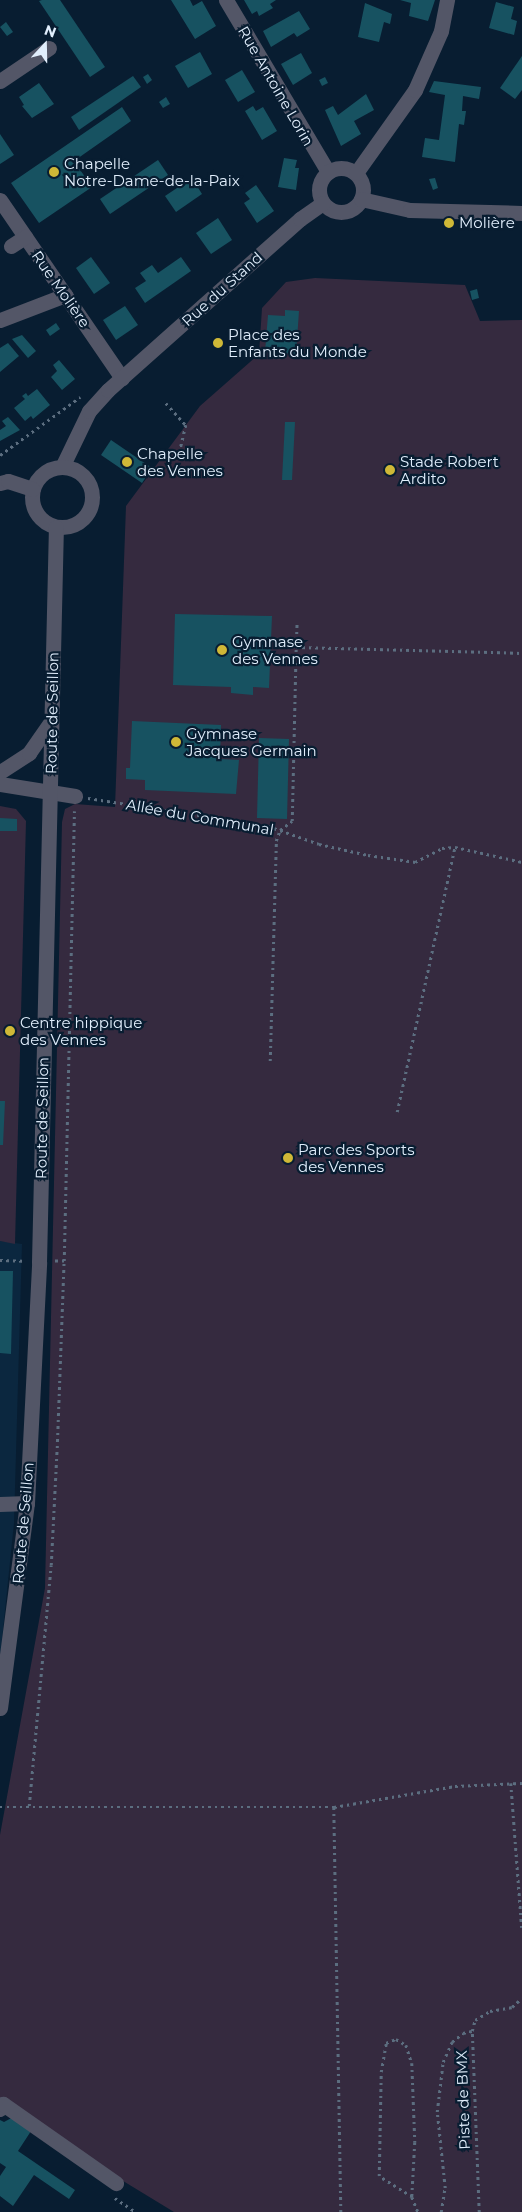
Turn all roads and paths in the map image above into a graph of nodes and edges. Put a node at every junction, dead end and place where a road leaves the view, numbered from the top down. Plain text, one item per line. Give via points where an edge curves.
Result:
1 (226, 0) edge
2 (447, 0) edge
3 (49, 48) dead end
4 (0, 81) edge
5 (328, 172) junction
6 (356, 174) junction
7 (361, 199) junction
8 (0, 200) edge
9 (323, 203) junction
10 (522, 213) edge
11 (25, 237) junction
12 (10, 246) dead end
13 (65, 294) junction
14 (0, 320) edge
15 (122, 378) junction
16 (87, 394) dead end
17 (166, 403) dead end
18 (0, 455) edge
19 (62, 467) junction
20 (175, 472) dead end
21 (0, 483) edge
22 (32, 489) junction
23 (56, 527) junction
24 (297, 623) dead end
25 (296, 647) junction
26 (521, 653) edge
27 (51, 722) junction
28 (0, 772) edge
29 (0, 784) edge
30 (50, 792) junction
31 (75, 796) junction
32 (280, 830) junction
33 (455, 846) junction
34 (522, 862) edge
35 (270, 1061) dead end
36 (397, 1112) dead end
37 (0, 1260) edge
38 (64, 1261) junction
39 (38, 1262) junction
40 (27, 1503) junction
41 (0, 1504) edge
42 (0, 1708) edge
43 (510, 1783) junction
44 (522, 1783) edge
45 (29, 1806) junction
46 (0, 1807) edge
47 (334, 1808) junction
48 (522, 1928) edge
49 (522, 1998) edge
50 (472, 2031) junction
51 (0, 2109) edge
52 (116, 2182) joint
53 (412, 2197) junction
54 (442, 2211) edge
55 (136, 2212) edge
56 (341, 2212) edge
57 (418, 2212) edge
58 (479, 2212) edge

1 - 5 street, Rue Antoine Lorin
2 - 6 street via 441,32 416,90
3 - 4 street
5 - 6 street via 342,168
5 - 9 street via 318,190
6 - 7 street via 363,185
7 - 9 street via 351,210 343,212
7 - 10 street via 410,210
8 - 11 street, Rue Molière
9 - 15 street, Rue du Stand via 300,219
11 - 12 street
11 - 13 street, Rue Molière
13 - 14 street via 20,309
13 - 15 street, Rue Molière
15 - 19 street, Rue du Stand via 89,412
16 - 18 path
17 - 20 path via 186,425
19 - 22 street via 44,473
19 - 23 street via 81,474 91,490 92,500 84,518 66,527
21 - 22 street via 8,481
22 - 23 street via 32,504 39,517
23 - 27 street, Route de Seillon
24 - 25 path
25 - 26 path
25 - 32 path via 292,821
27 - 28 street via 29,753
27 - 30 street, Route de Seillon
29 - 30 street
30 - 31 street
30 - 39 street, Route de Seillon
31 - 32 path, Allée du Communal
31 - 38 path
32 - 33 path, Allée du Communal via 319,844 415,862 442,848
32 - 35 path via 276,841
33 - 34 path
33 - 36 path
37 - 39 path
38 - 39 path
38 - 45 path via 51,1565
39 - 40 street, Route de Seillon
40 - 41 street
40 - 42 street, Route de Seillon
43 - 44 path
43 - 47 path via 455,1786
43 - 48 path
45 - 46 path
45 - 47 path
47 - 56 path
49 - 50 path via 512,2007 490,2012 475,2020
50 - 54 path, Piste de BMX via 463,2033 452,2042 443,2062 437,2112 444,2188
50 - 58 path, Piste de BMX
51 - 52 street via 3,2104
52 - 55 path via 113,2197
53 - 53 path via 379,2176 381,2072 386,2043 396,2039 406,2044 412,2062 415,2142
53 - 57 path

